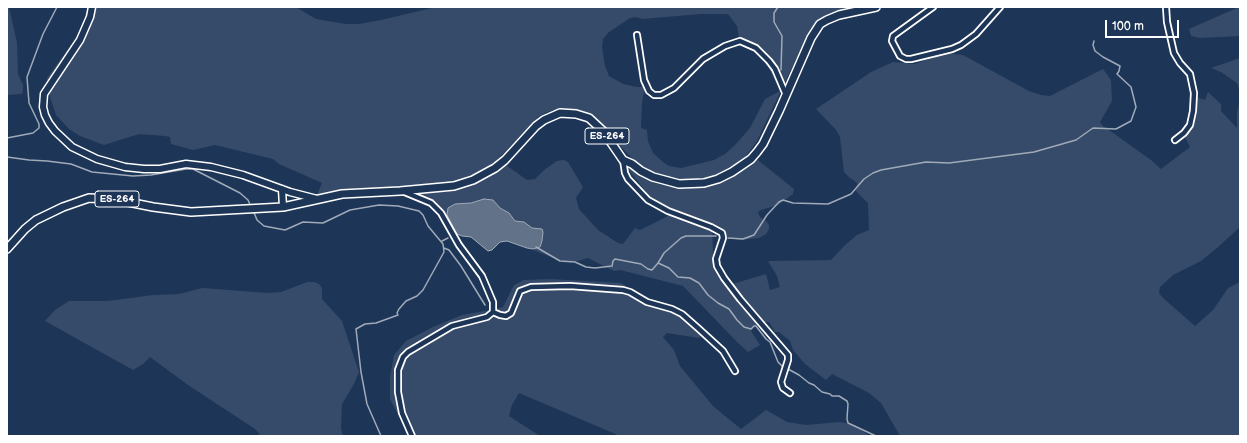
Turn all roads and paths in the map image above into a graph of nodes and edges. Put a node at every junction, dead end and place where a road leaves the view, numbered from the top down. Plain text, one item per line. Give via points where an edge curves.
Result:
1 (92, 7) edge
2 (876, 7) edge
3 (933, 7) edge
4 (1000, 7) edge
5 (1166, 7) edge
6 (637, 35) dead end
7 (786, 95) junction
8 (1174, 140) dead end
9 (623, 160) junction
10 (282, 189) junction
11 (400, 191) junction
12 (317, 199) junction
13 (283, 207) junction
14 (7, 249) edge
15 (493, 312) junction
16 (735, 371) dead end
17 (790, 393) dead end
18 (412, 436) edge

1 - 10 street via 80,40 44,94 45,115 55,131 72,147 110,163 144,169 197,165 243,175
2 - 7 main road, ES-264 via 840,15 820,24 811,38
3 - 4 street via 893,36 892,41 900,56 911,59 961,45 976,34
5 - 8 street via 1174,53 1190,74 1194,93 1190,125
6 - 7 street via 644,80 654,95 661,95 674,88 703,59 725,46 740,41 750,44 762,53 775,70
7 - 9 main road, ES-264 via 757,152 742,166 718,179 691,185 673,183 653,177
9 - 11 main road, ES-264 via 603,131 589,118 560,113 536,126 505,160 485,175 454,186
9 - 17 street via 628,179 648,200 722,233 723,238 716,259 717,266 740,299 788,355 781,382
10 - 12 street
10 - 13 street
11 - 12 main road, ES-264 via 342,194
11 - 15 street via 431,204 442,213 459,245 482,276 493,302
12 - 13 main road, ES-264
13 - 14 main road, ES-264 via 192,212 113,199 90,198 36,220
15 - 16 street via 506,316 511,313 520,291 531,286 623,290 653,305 682,314 723,351
15 - 18 street via 487,317 452,326 403,357 398,370 398,392 402,413

